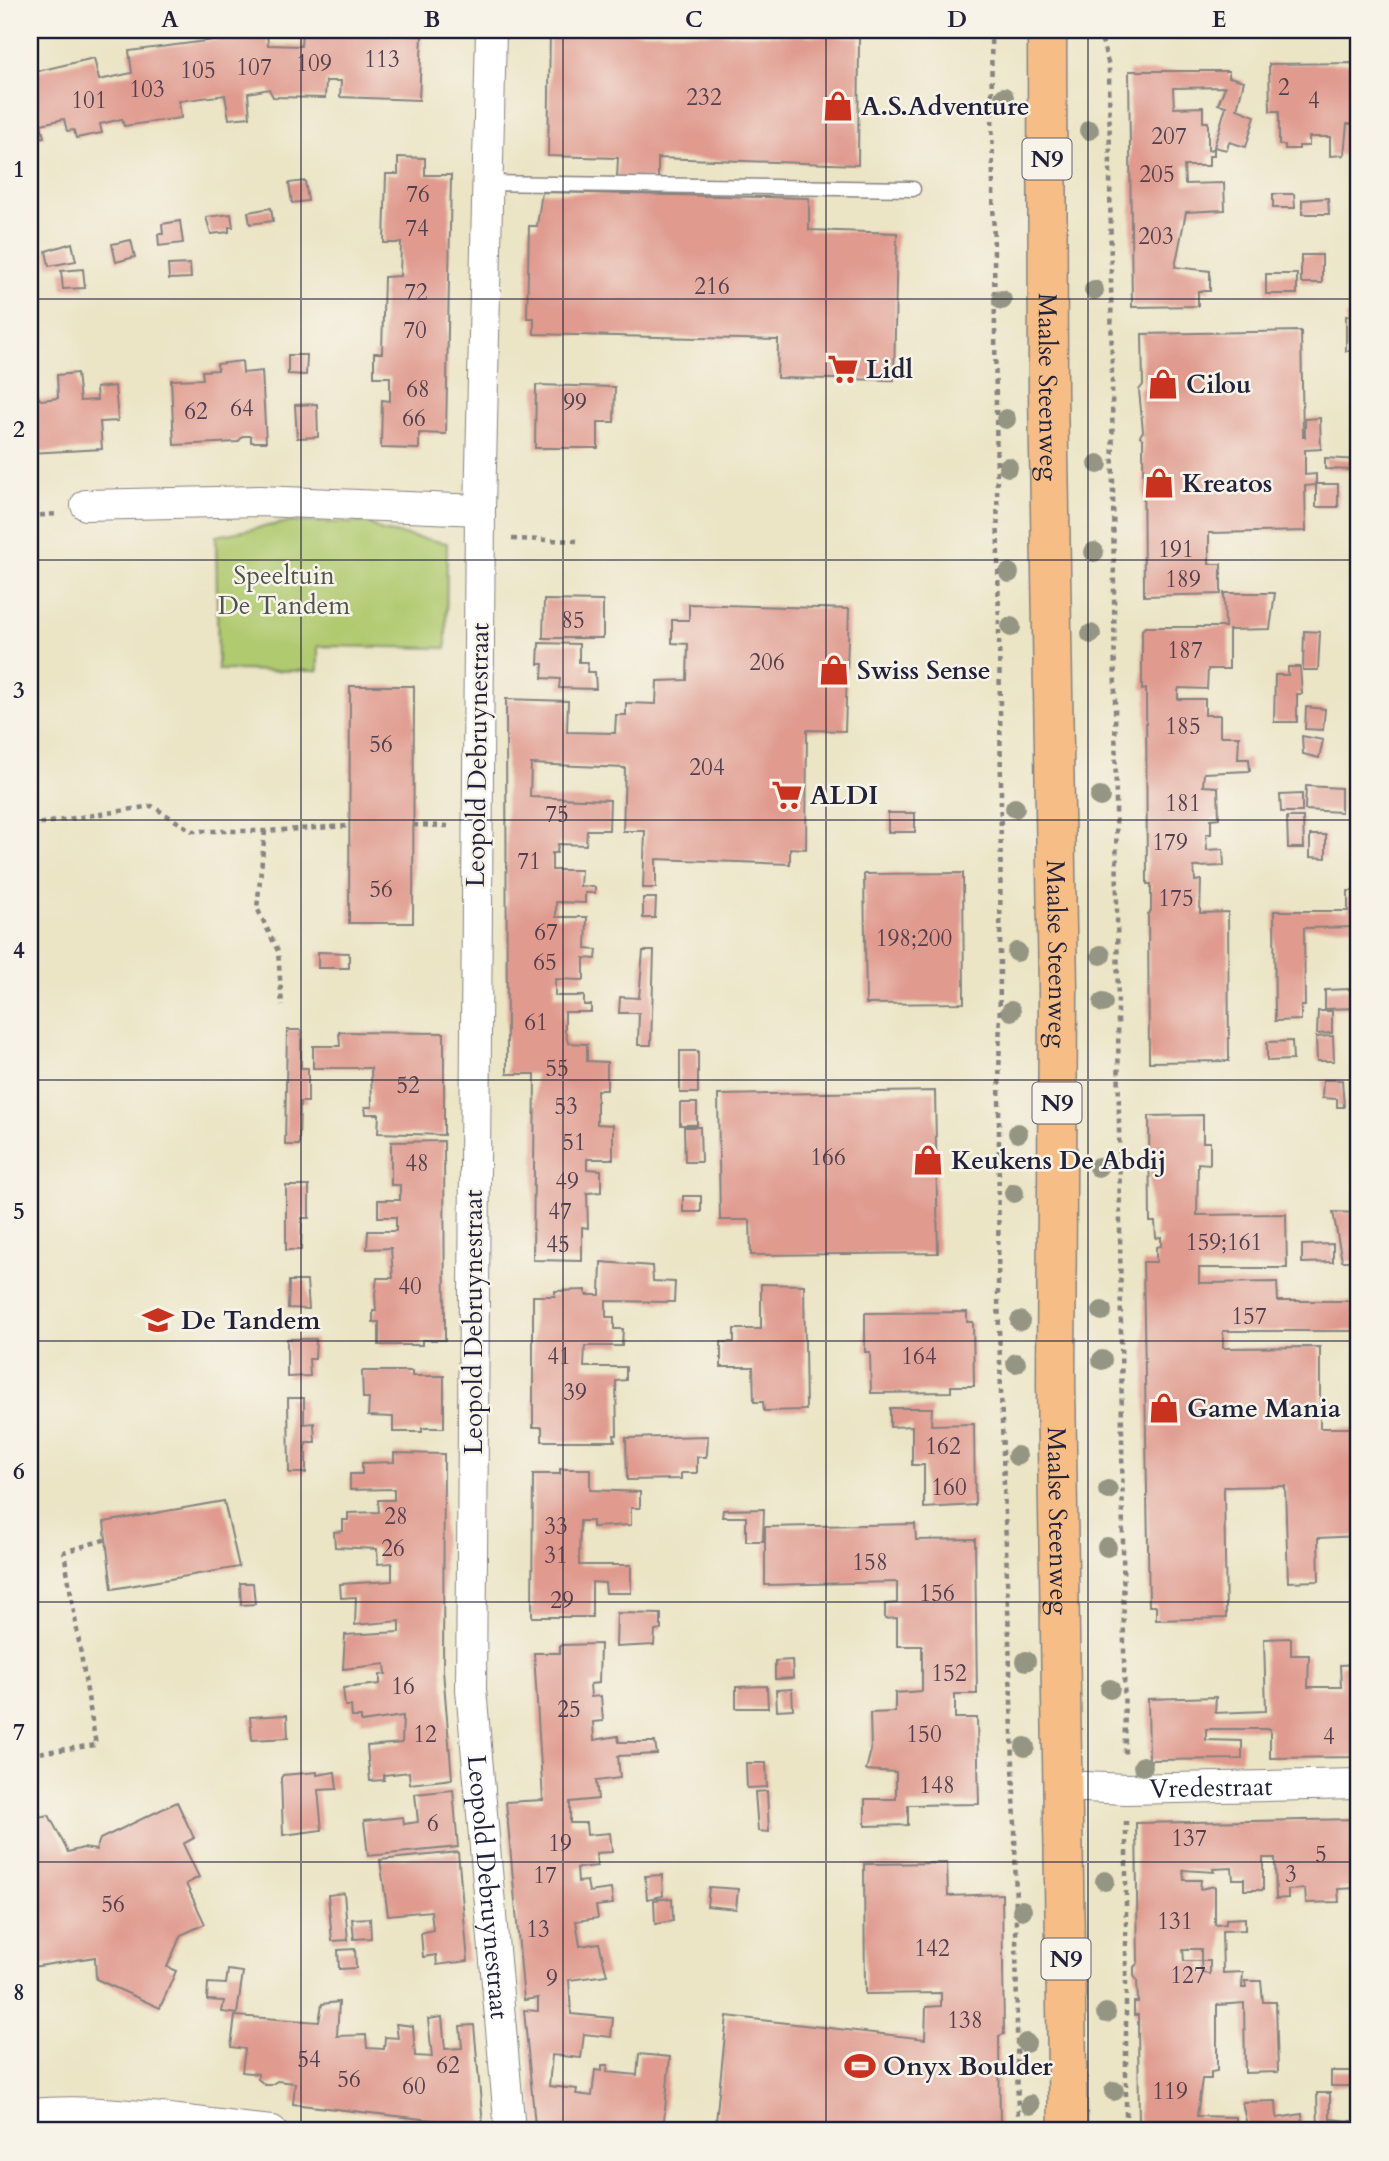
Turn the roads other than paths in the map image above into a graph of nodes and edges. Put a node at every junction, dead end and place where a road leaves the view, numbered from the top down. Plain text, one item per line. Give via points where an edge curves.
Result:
1 (491, 30) edge
2 (1047, 30) edge
3 (487, 183) junction
4 (913, 189) dead end
5 (86, 505) dead end
6 (480, 524) junction
7 (1359, 1784) edge
8 (1064, 1786) junction
9 (30, 2114) edge
10 (272, 2131) edge
11 (510, 2131) edge
12 (1068, 2131) edge

1 - 3 street, Leopold Debruynestraat
2 - 8 main road, Maalse Steenweg / N9 via 1058,989 1056,1385
3 - 4 lane
3 - 6 street, Leopold Debruynestraat
5 - 6 street via 260,500
6 - 11 street, Leopold Debruynestraat via 471,1689
7 - 8 street, Vredestraat
8 - 12 main road, Maalse Steenweg / N9
9 - 10 street via 129,2116

